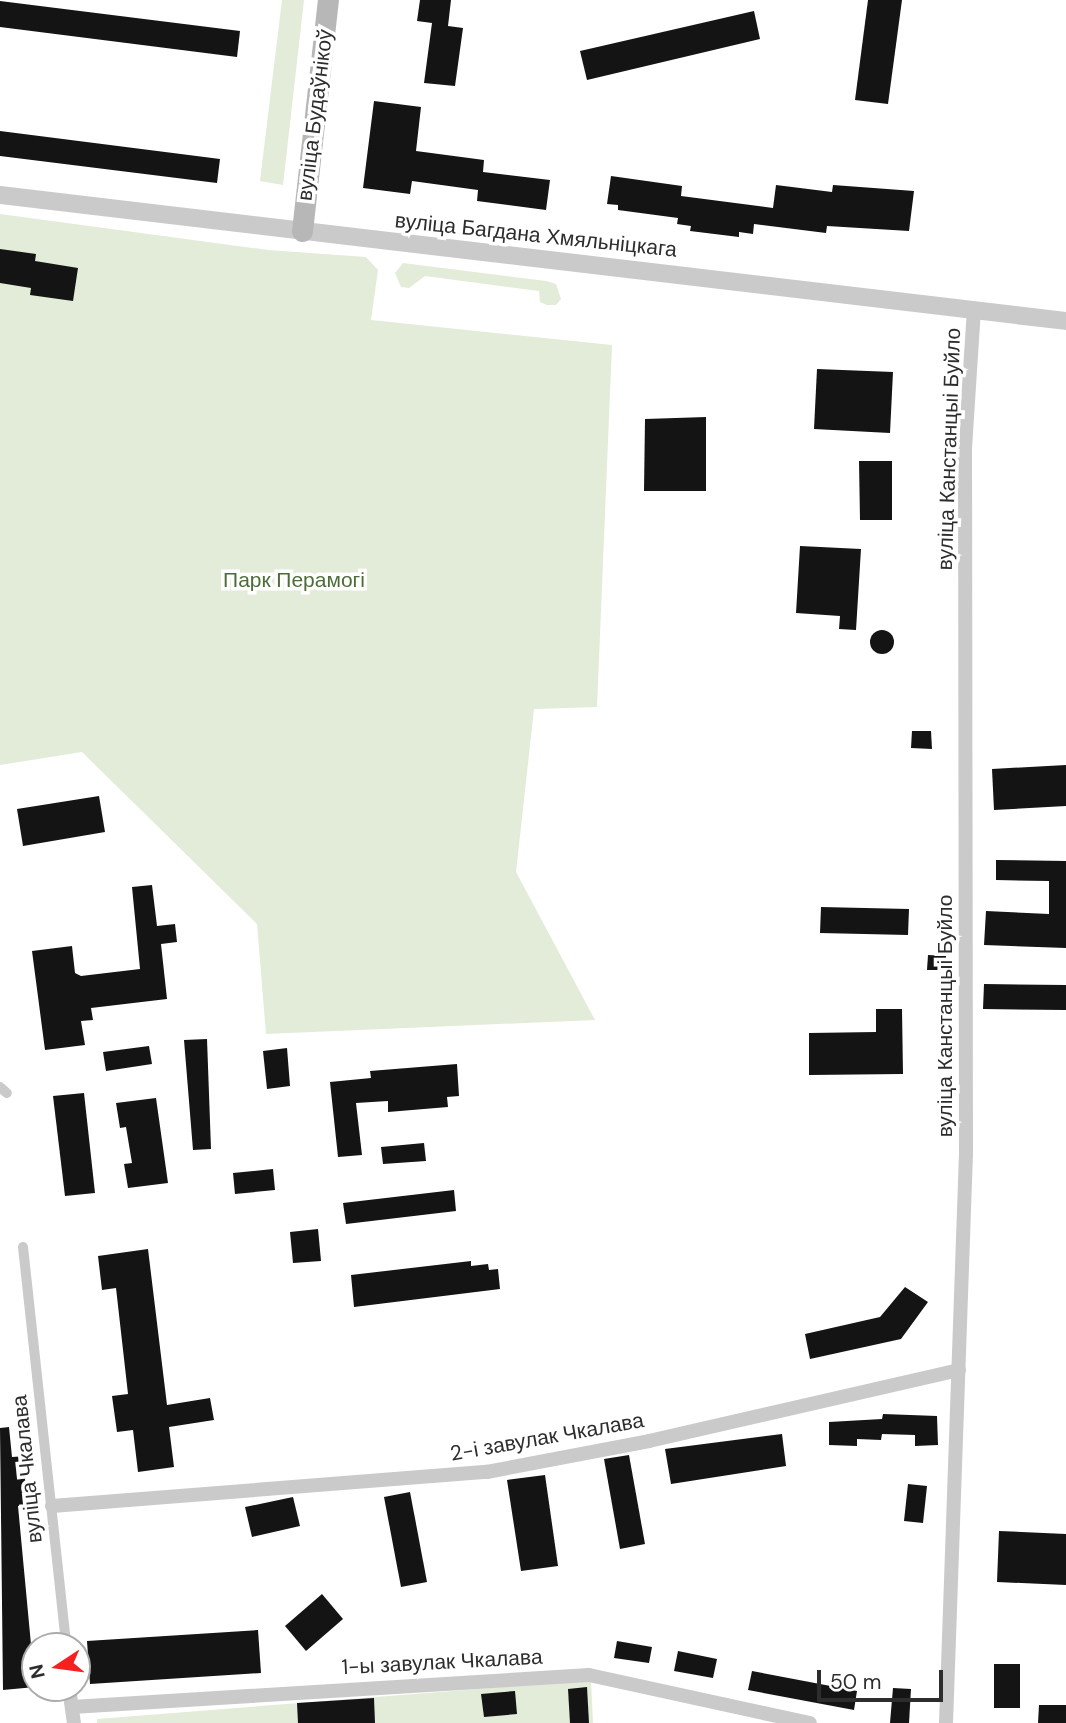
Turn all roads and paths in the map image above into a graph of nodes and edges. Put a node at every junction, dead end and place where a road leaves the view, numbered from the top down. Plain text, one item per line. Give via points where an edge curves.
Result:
1 (328, 0) edge
2 (0, 195) edge
3 (302, 231) junction
4 (974, 310) junction
5 (1066, 321) edge
6 (23, 1247) dead end
7 (959, 1370) junction
8 (52, 1506) junction
9 (65, 1632) edge
10 (91, 1696) edge
11 (72, 1702) edge
12 (74, 1723) edge
13 (810, 1723) edge
14 (946, 1723) edge

1 - 3 main road, вуліца Будаўнікоў
2 - 3 street, вуліца Багдана Хмяльніцкага
3 - 4 street, вуліца Багдана Хмяльніцкага
4 - 5 street, вуліца Багдана Хмяльніцкага
4 - 7 street, вуліца Канстанцыі Буйло via 965,448 966,1154
6 - 8 street, вуліца Чкалава
7 - 8 street, 2-і завулак Чкалава via 649,1441 486,1472
7 - 14 street, вуліца Канстанцыі Буйло
8 - 9 street, вуліца Чкалава
10 - 13 street, 1-ы завулак Чкалава via 589,1675
11 - 12 street

